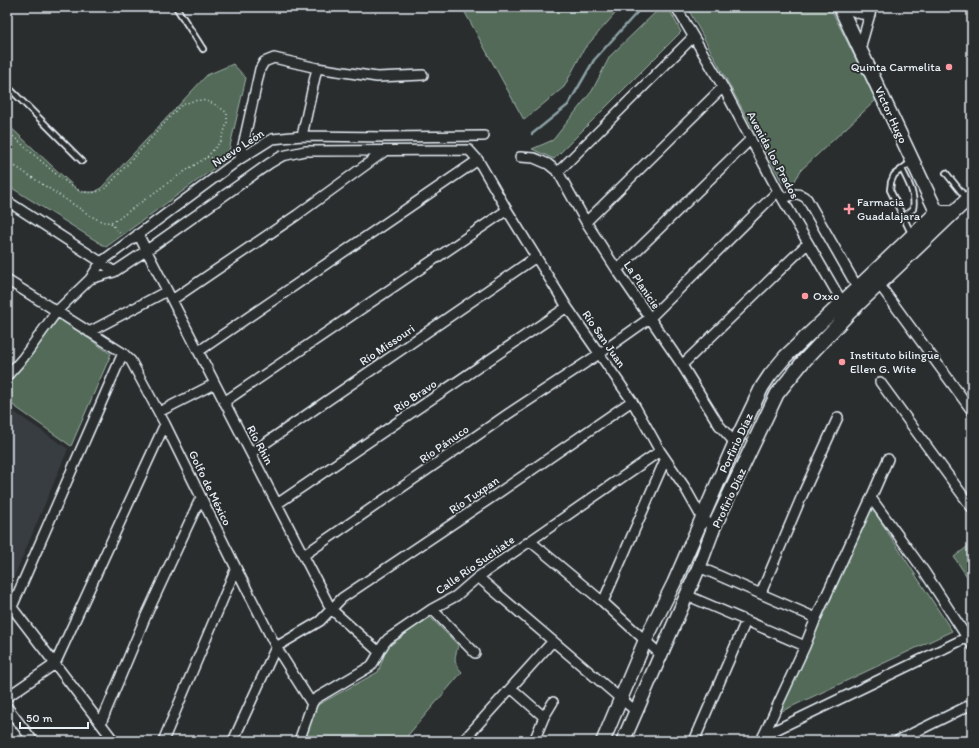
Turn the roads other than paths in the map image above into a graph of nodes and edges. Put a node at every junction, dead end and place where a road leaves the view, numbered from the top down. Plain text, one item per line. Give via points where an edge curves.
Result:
1 (176, 7) edge
2 (676, 7) edge
3 (840, 7) edge
4 (843, 7) edge
5 (871, 11) edge
6 (693, 37) junction
7 (203, 49) dead end
8 (860, 49) junction
9 (317, 68) junction
10 (423, 75) dead end
11 (7, 86) edge
12 (723, 87) junction
13 (302, 136) junction
14 (467, 136) junction
15 (484, 136) dead end
16 (750, 139) junction
17 (469, 150) junction
18 (386, 151) junction
19 (520, 157) dead end
20 (478, 160) junction
21 (82, 161) dead end
22 (237, 161) junction
23 (912, 161) junction
24 (902, 169) junction
25 (558, 172) junction
26 (946, 173) dead end
27 (917, 186) junction
28 (780, 195) junction
29 (970, 197) edge
30 (7, 201) edge
31 (507, 210) junction
32 (903, 217) junction
33 (940, 218) junction
34 (586, 222) junction
35 (138, 234) junction
36 (912, 236) junction
37 (808, 242) junction
38 (918, 248) junction
39 (147, 250) junction
40 (536, 257) junction
41 (101, 262) junction
42 (617, 270) junction
43 (114, 272) junction
44 (7, 280) edge
45 (90, 280) junction
46 (879, 284) junction
47 (857, 287) junction
48 (167, 290) junction
49 (864, 298) junction
50 (172, 300) junction
51 (567, 307) junction
52 (846, 308) junction
53 (58, 311) junction
54 (650, 318) junction
55 (89, 332) junction
56 (199, 351) junction
57 (123, 353) junction
58 (599, 354) junction
59 (682, 365) junction
60 (7, 376) edge
61 (880, 382) dead end
62 (214, 384) junction
63 (632, 401) junction
64 (224, 402) junction
65 (972, 411) edge
66 (159, 412) junction
67 (838, 417) dead end
68 (165, 424) junction
69 (735, 443) junction
70 (660, 451) junction
71 (251, 453) junction
72 (888, 459) dead end
73 (665, 460) junction
74 (200, 497) junction
75 (872, 498) junction
76 (277, 504) junction
77 (972, 508) edge
78 (702, 518) junction
79 (714, 527) junction
80 (530, 541) junction
81 (304, 554) junction
82 (699, 567) junction
83 (236, 568) junction
84 (478, 577) junction
85 (761, 593) junction
86 (686, 595) junction
87 (603, 602) junction
88 (9, 604) edge
89 (331, 609) junction
90 (432, 609) junction
91 (816, 618) junction
92 (746, 620) junction
93 (971, 639) edge
94 (553, 641) junction
95 (645, 641) junction
96 (805, 646) junction
97 (276, 647) junction
98 (379, 652) junction
99 (475, 653) dead end
100 (660, 654) junction
101 (55, 664) junction
102 (511, 688) junction
103 (7, 697) edge
104 (621, 699) junction
105 (553, 702) dead end
106 (312, 704) junction
107 (972, 704) edge
108 (7, 707) edge
109 (636, 711) junction
110 (544, 717) junction
111 (100, 724) junction
112 (762, 738) edge
113 (33, 741) edge
114 (114, 741) edge
115 (163, 741) edge
116 (233, 741) edge
117 (299, 741) edge
118 (463, 741) edge
119 (534, 741) edge
120 (603, 741) edge
121 (623, 741) edge
122 (694, 741) edge
123 (897, 741) edge

1 - 7 lane
2 - 6 street, Avenida los Prados
3 - 8 street, Victor Hugo
4 - 5 street via 861,14
5 - 8 street
6 - 12 street, Avenida los Prados
6 - 25 street
8 - 23 street, Victor Hugo
9 - 10 street via 377,77
9 - 13 street
9 - 22 street via 274,58 264,62 260,69
11 - 21 lane
12 - 16 street, Avenida los Prados
12 - 34 street
13 - 14 street, Nuevo León
13 - 22 street, Nuevo León via 272,139
14 - 15 street, Nuevo León
14 - 17 street
16 - 28 street, Avenida los Prados
16 - 42 street
17 - 18 street, Nuevo León
17 - 20 street
18 - 39 street, Nuevo León via 305,151 282,156
18 - 50 street
19 - 25 street, La Planicie via 534,158
20 - 31 street, Río San Juan
20 - 56 street
22 - 35 street, Nuevo León
23 - 24 lane
23 - 27 street, Victor Hugo
24 - 27 lane
24 - 32 lane via 894,176 890,190
25 - 34 street, La Planicie
26 - 29 lane
27 - 32 lane via 913,209
27 - 33 street, Victor Hugo
28 - 37 street, Avenida los Prados
28 - 47 street via 800,194 807,199
28 - 54 street, Río Pánuco
29 - 33 street via 953,212
30 - 41 street
31 - 40 street, Río San Juan
31 - 64 street
32 - 36 lane
33 - 36 street, Porfirio Díaz
33 - 38 street
34 - 42 street, La Planicie
35 - 39 street, Río Rhin
35 - 41 street, Nuevo León
36 - 38 lane
36 - 47 street, Porfirio Díaz
37 - 52 street, Avenida los Prados
37 - 59 street
38 - 46 street
39 - 43 street, Nuevo León
39 - 48 street, Río Rhin
40 - 51 street, Río San Juan
40 - 71 street, Río Missouri
41 - 43 street
41 - 45 street, Nuevo León
42 - 54 street, La Planicie
43 - 45 street, Nuevo León
44 - 53 street, Golfo de México
45 - 53 street, Nuevo León
46 - 49 street, Profirio Díaz
46 - 65 street
47 - 49 street
47 - 52 street, Porfirio Díaz
48 - 50 street, Río Rhin
48 - 55 street
49 - 52 street, Profirio Díaz
50 - 56 street, Río Rhin
51 - 58 street, Río San Juan
51 - 76 street, Río Bravo
52 - 69 street, Porfirio Díaz via 786,357 770,375
52 - 79 street, Profirio Díaz via 777,394
53 - 55 street, Golfo de México
53 - 60 street, Nuevo León
54 - 58 street, Río Pánuco
54 - 59 street, La Planicie
55 - 57 street, Golfo de México
56 - 62 street, Río Rhin
57 - 66 street, Golfo de México via 138,372
57 - 88 street
58 - 63 street, Río San Juan
58 - 81 street, Río Pánuco
59 - 69 street, La Planicie via 719,425
61 - 77 street
62 - 64 street, Río Rhin
62 - 66 street
63 - 70 street, Río San Juan
63 - 89 street, Río Tuxpan via 342,598
64 - 71 street, Río Rhin
66 - 68 street, Golfo de México
67 - 85 street
68 - 74 street, Golfo de México
68 - 101 street
69 - 78 street, Porfirio Díaz
70 - 73 street, Río San Juan
70 - 80 street, Calle Río Suchiate
71 - 76 street, Río Rhin
72 - 75 street
73 - 78 street, Río San Juan via 684,486
73 - 87 street
74 - 83 street, Golfo de México
74 - 111 street
75 - 91 street
75 - 93 street
76 - 81 street, Río Rhin
78 - 79 street, Río San Juan
78 - 95 street, Porfirio Díaz
79 - 82 street, Profirio Díaz
80 - 84 street, Calle Río Suchiate
80 - 87 street
81 - 89 street, Río Rhin
82 - 85 street
82 - 86 street, Profirio Díaz
83 - 97 street, Golfo de México
83 - 115 street
84 - 90 street, Calle Río Suchiate via 456,596
84 - 94 street
85 - 91 street
86 - 92 street
86 - 100 street, Profirio Díaz
87 - 95 street
88 - 101 street
89 - 97 street, Río Tuxpan via 320,621
89 - 98 street, Río Rhin
90 - 98 street, Calle Río Suchiate via 388,638
90 - 99 street
91 - 96 street
92 - 96 street
92 - 122 street
93 - 112 street
94 - 102 street
94 - 104 street
95 - 100 street
95 - 104 street, Porfirio Díaz
96 - 112 street
97 - 106 street, Golfo de México
97 - 116 street
98 - 106 street, Calle Río Suchiate via 371,666 320,695
100 - 109 street, Profirio Díaz
101 - 103 street
101 - 111 street
102 - 110 street
102 - 118 street
104 - 109 street
104 - 120 street, Porfirio Díaz
105 - 110 street
106 - 117 street
107 - 123 street
108 - 113 street
109 - 121 street, Profirio Díaz
110 - 119 street
111 - 114 street

